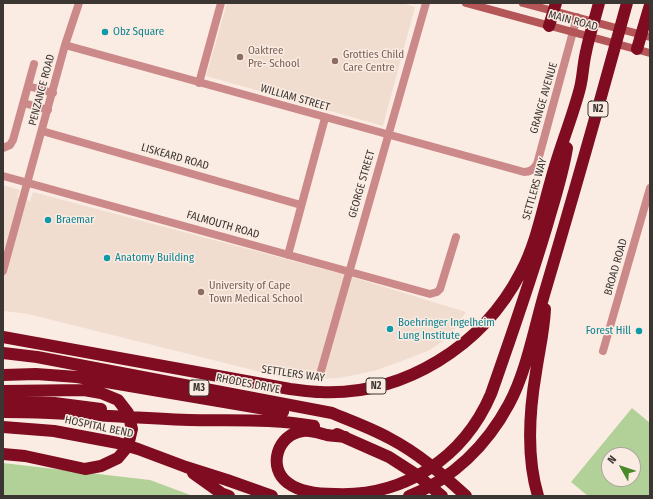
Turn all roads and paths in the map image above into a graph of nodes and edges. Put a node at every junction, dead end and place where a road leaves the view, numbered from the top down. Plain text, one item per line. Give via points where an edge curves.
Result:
1 (79, 3) edge
2 (221, 3) edge
3 (426, 3) edge
4 (467, 3) edge
5 (523, 3) edge
6 (599, 3) edge
7 (627, 3) edge
8 (650, 5) edge
9 (554, 7) edge
10 (580, 18) junction
11 (549, 26) junction
12 (576, 33) junction
13 (641, 35) edge
14 (66, 45) junction
15 (633, 48) junction
16 (650, 53) edge
17 (34, 64) dead end
18 (199, 83) junction
19 (28, 86) junction
20 (53, 93) junction
21 (24, 103) junction
22 (48, 110) junction
23 (573, 113) junction
24 (325, 118) junction
25 (42, 131) junction
26 (388, 136) junction
27 (3, 148) edge
28 (519, 172) joint
29 (3, 176) edge
30 (28, 182) junction
31 (650, 188) edge
32 (301, 205) junction
33 (456, 237) dead end
34 (288, 255) junction
35 (3, 271) edge
36 (349, 271) junction
37 (546, 290) junction
38 (3, 337) edge
39 (603, 351) dead end
40 (3, 353) edge
41 (321, 372) dead end
42 (3, 375) edge
43 (3, 391) edge
44 (3, 402) edge
45 (3, 412) edge
46 (190, 420) junction
47 (360, 425) junction
48 (3, 427) edge
49 (345, 437) junction
50 (3, 454) edge
51 (186, 467) junction
52 (464, 494) edge
53 (229, 496) edge
54 (272, 496) edge
55 (409, 496) edge
56 (442, 496) edge
57 (538, 496) edge

1 - 14 street, PENZANCE ROAD
2 - 18 street
3 - 26 street, GEORGE STREET
4 - 11 main road, MAIN ROAD
5 - 9 main road, MAIN ROAD
6 - 23 highway, SETTLERS WAY / N2
7 - 37 highway, N2
8 - 13 highway
9 - 10 main road, MAIN ROAD
9 - 11 highway
10 - 12 street, GRANGE AVENUE
10 - 13 main road, MAIN ROAD
11 - 12 main road, MAIN ROAD
12 - 15 main road, MAIN ROAD
12 - 28 street, GRANGE AVENUE via 537,164 529,172
13 - 15 highway
14 - 18 street, WILLIAM STREET
14 - 20 street, PENZANCE ROAD
15 - 16 main road, MAIN ROAD
17 - 19 street
18 - 24 street, WILLIAM STREET
19 - 20 street
19 - 21 street
20 - 22 street, PENZANCE ROAD
21 - 22 street
21 - 27 street via 13,140 10,145
22 - 25 street, PENZANCE ROAD
23 - 38 highway, SETTLERS WAY / N2 via 533,242 514,285 492,316 469,339 448,356 404,378 350,391 305,391
23 - 49 highway via 564,168 538,259 491,394 471,430 461,443 436,465 391,487 360,493 323,494 297,488 283,479 278,471 278,452 283,442 293,434 312,431
24 - 26 street, WILLIAM STREET
24 - 32 street
25 - 30 street, PENZANCE ROAD
25 - 32 street, LISKEARD ROAD
26 - 28 street, WILLIAM STREET
26 - 36 street, GEORGE STREET
29 - 30 street, FALMOUTH ROAD
30 - 34 street, FALMOUTH ROAD
30 - 35 street, PENZANCE ROAD
31 - 39 street, BROAD ROAD
32 - 34 street
33 - 36 street, FALMOUTH ROAD via 442,285 437,292 430,294
34 - 36 street, FALMOUTH ROAD
36 - 41 street, GEORGE STREET
37 - 55 highway, N2 via 516,391 495,427 479,448 439,482
37 - 57 highway via 544,328 533,392 530,429 530,455
40 - 47 highway, RHODES DRIVE / M3 via 37,357 332,413
42 - 47 highway via 77,377
43 - 50 highway via 84,390 101,393 118,400 128,413 132,429 128,446 118,458 102,466 85,469
44 - 46 highway via 54,403
45 - 46 highway
46 - 49 highway via 245,419 299,423 329,430
47 - 52 highway, RHODES DRIVE / M3 via 403,446
48 - 51 highway, HOSPITAL BEND via 54,431 104,440 138,449
49 - 56 highway via 389,457 417,475
51 - 53 highway
51 - 54 highway

